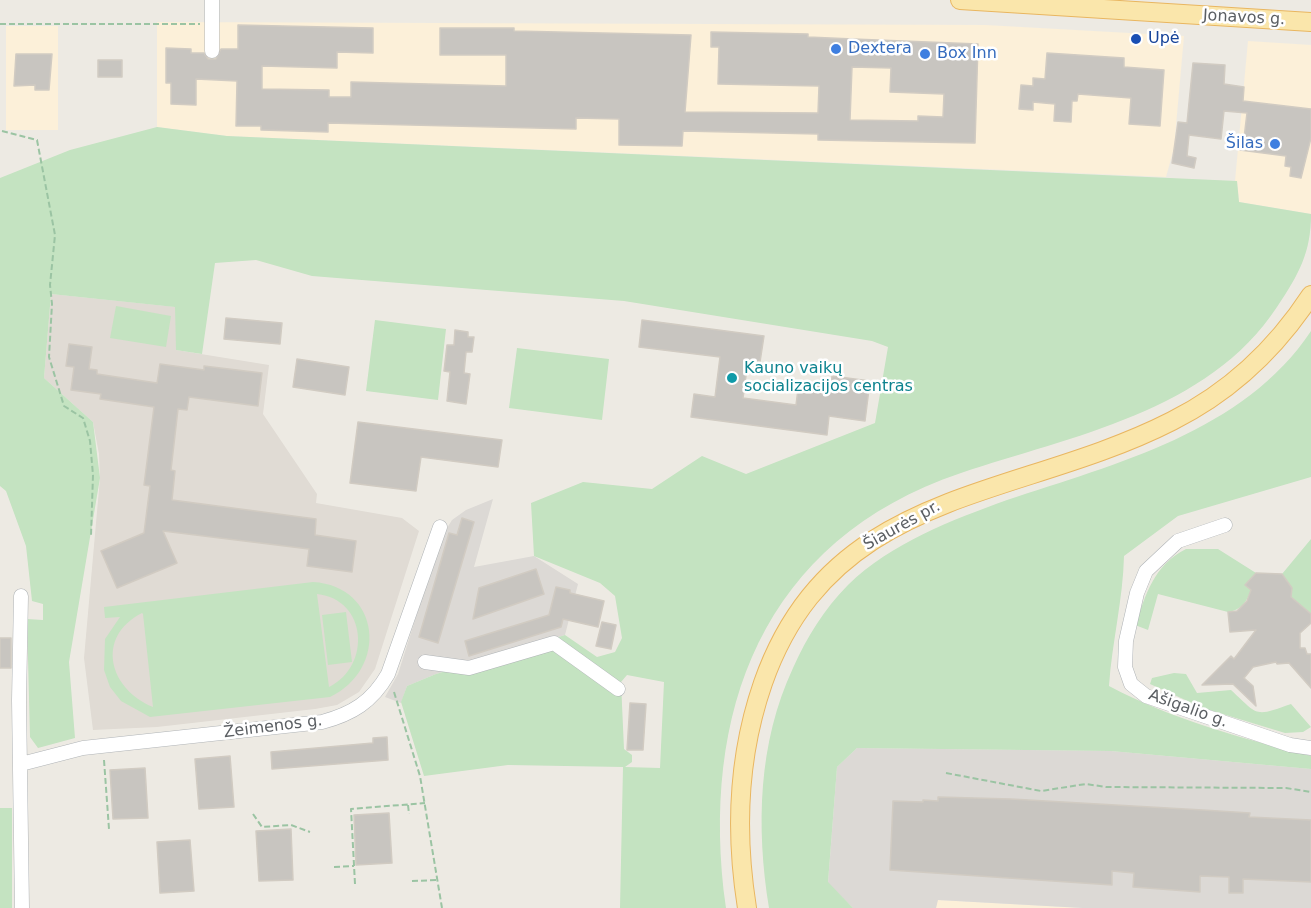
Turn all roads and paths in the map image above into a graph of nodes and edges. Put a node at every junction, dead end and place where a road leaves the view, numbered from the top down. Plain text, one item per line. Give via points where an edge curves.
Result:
1 (212, 0) edge
2 (960, 0) edge
3 (1311, 22) edge
4 (0, 24) edge
5 (212, 24) junction
6 (212, 51) dead end
7 (3, 130) dead end
8 (1311, 295) edge
9 (1225, 525) dead end
10 (440, 527) dead end
11 (91, 536) dead end
12 (21, 596) dead end
13 (425, 662) dead end
14 (388, 675) junction
15 (618, 689) dead end
16 (104, 745) junction
17 (1311, 748) edge
18 (21, 765) junction
19 (946, 773) dead end
20 (1311, 792) edge
21 (425, 803) junction
22 (408, 804) junction
23 (253, 814) dead end
24 (409, 814) dead end
25 (109, 829) dead end
26 (310, 832) dead end
27 (354, 866) junction
28 (334, 867) dead end
29 (438, 880) junction
30 (412, 881) dead end
31 (355, 884) dead end
32 (22, 908) edge
33 (442, 908) edge
34 (747, 908) edge

1 - 5 street
2 - 3 main road, Jonavos g.
4 - 5 path
5 - 6 street
7 - 11 path via 37,140 55,235 49,357 64,405 83,418 90,441
8 - 34 main road, Šiaurės pr. via 1280,339 1257,363 1221,392 1172,421 1098,453 937,505 879,536 815,588 777,650 747,740 741,828
9 - 17 street, Ašigalio g. via 1178,541 1146,571 1126,641 1125,667 1131,684 1146,696 1290,745
10 - 14 street, Žeimenos g.
12 - 18 street
13 - 15 street via 469,668 554,643
14 - 16 street, Žeimenos g. via 366,704 322,722
14 - 21 path
16 - 18 street, Žeimenos g.
16 - 25 path
18 - 32 street
19 - 20 path via 1041,791 1086,784 1286,788
21 - 22 path
21 - 29 path
22 - 24 path
22 - 27 path via 351,809
23 - 26 path via 262,827 291,825
27 - 28 path
27 - 31 path
29 - 30 path
29 - 33 path

